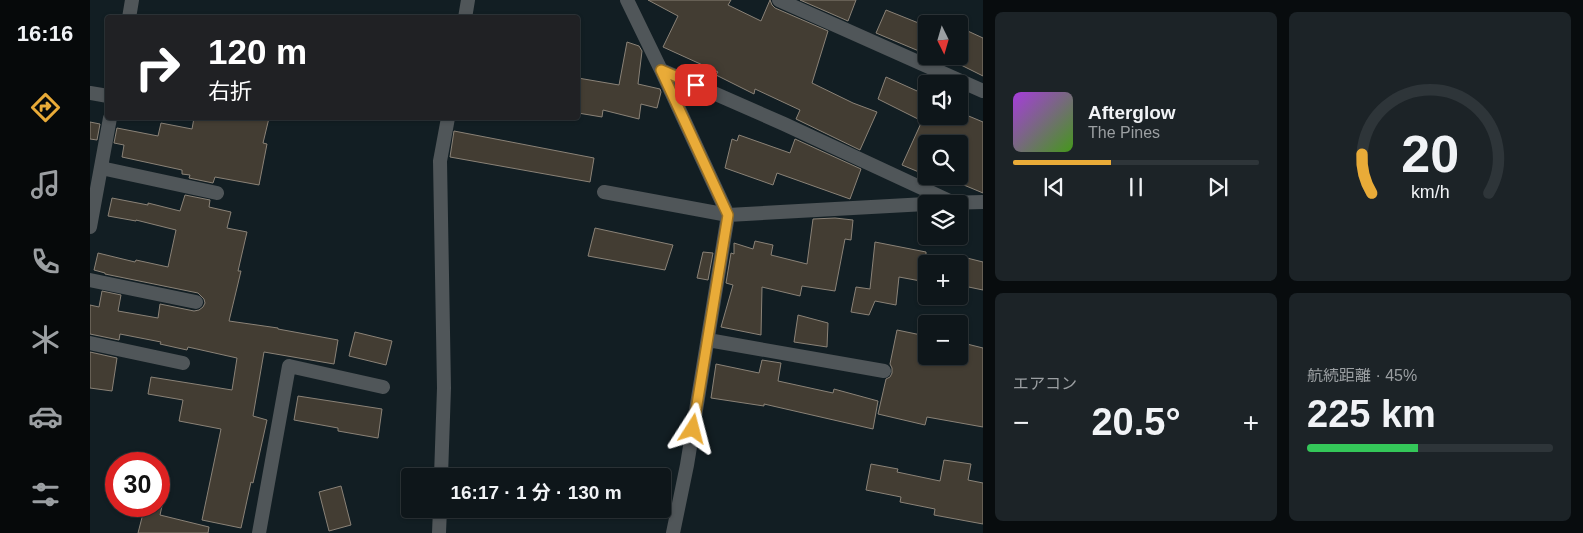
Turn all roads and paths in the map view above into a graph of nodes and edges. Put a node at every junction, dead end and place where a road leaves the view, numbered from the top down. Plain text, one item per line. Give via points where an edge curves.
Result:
1 (132, 0) edge
2 (468, 0) edge
3 (627, 0) edge
4 (779, 0) edge
5 (130, 15) edge
6 (466, 15) edge
7 (661, 70) junction
8 (983, 91) edge
9 (90, 93) edge
10 (105, 96) edge
11 (110, 120) edge
12 (448, 120) edge
13 (101, 168) junction
14 (604, 192) dead end
15 (217, 193) dead end
16 (937, 195) edge
17 (983, 202) edge
18 (968, 203) edge
19 (918, 204) edge
20 (728, 215) junction
21 (90, 226) edge
22 (90, 280) edge
23 (196, 302) dead end
24 (708, 340) junction
25 (90, 342) edge
26 (183, 363) dead end
27 (884, 371) dead end
28 (383, 387) dead end
29 (441, 468) edge
30 (440, 518) edge
31 (259, 533) edge
32 (439, 533) edge
33 (673, 533) edge

1 - 5 street
2 - 6 street
3 - 7 street
4 - 8 street
7 - 16 street
7 - 20 street
9 - 10 street
11 - 13 street
12 - 29 street via 440,161 444,388
13 - 15 street
13 - 21 street
14 - 20 street
17 - 18 street
19 - 20 street
20 - 24 street
22 - 23 street
24 - 27 street
24 - 33 street
25 - 26 street
28 - 31 street via 289,366
30 - 32 street

